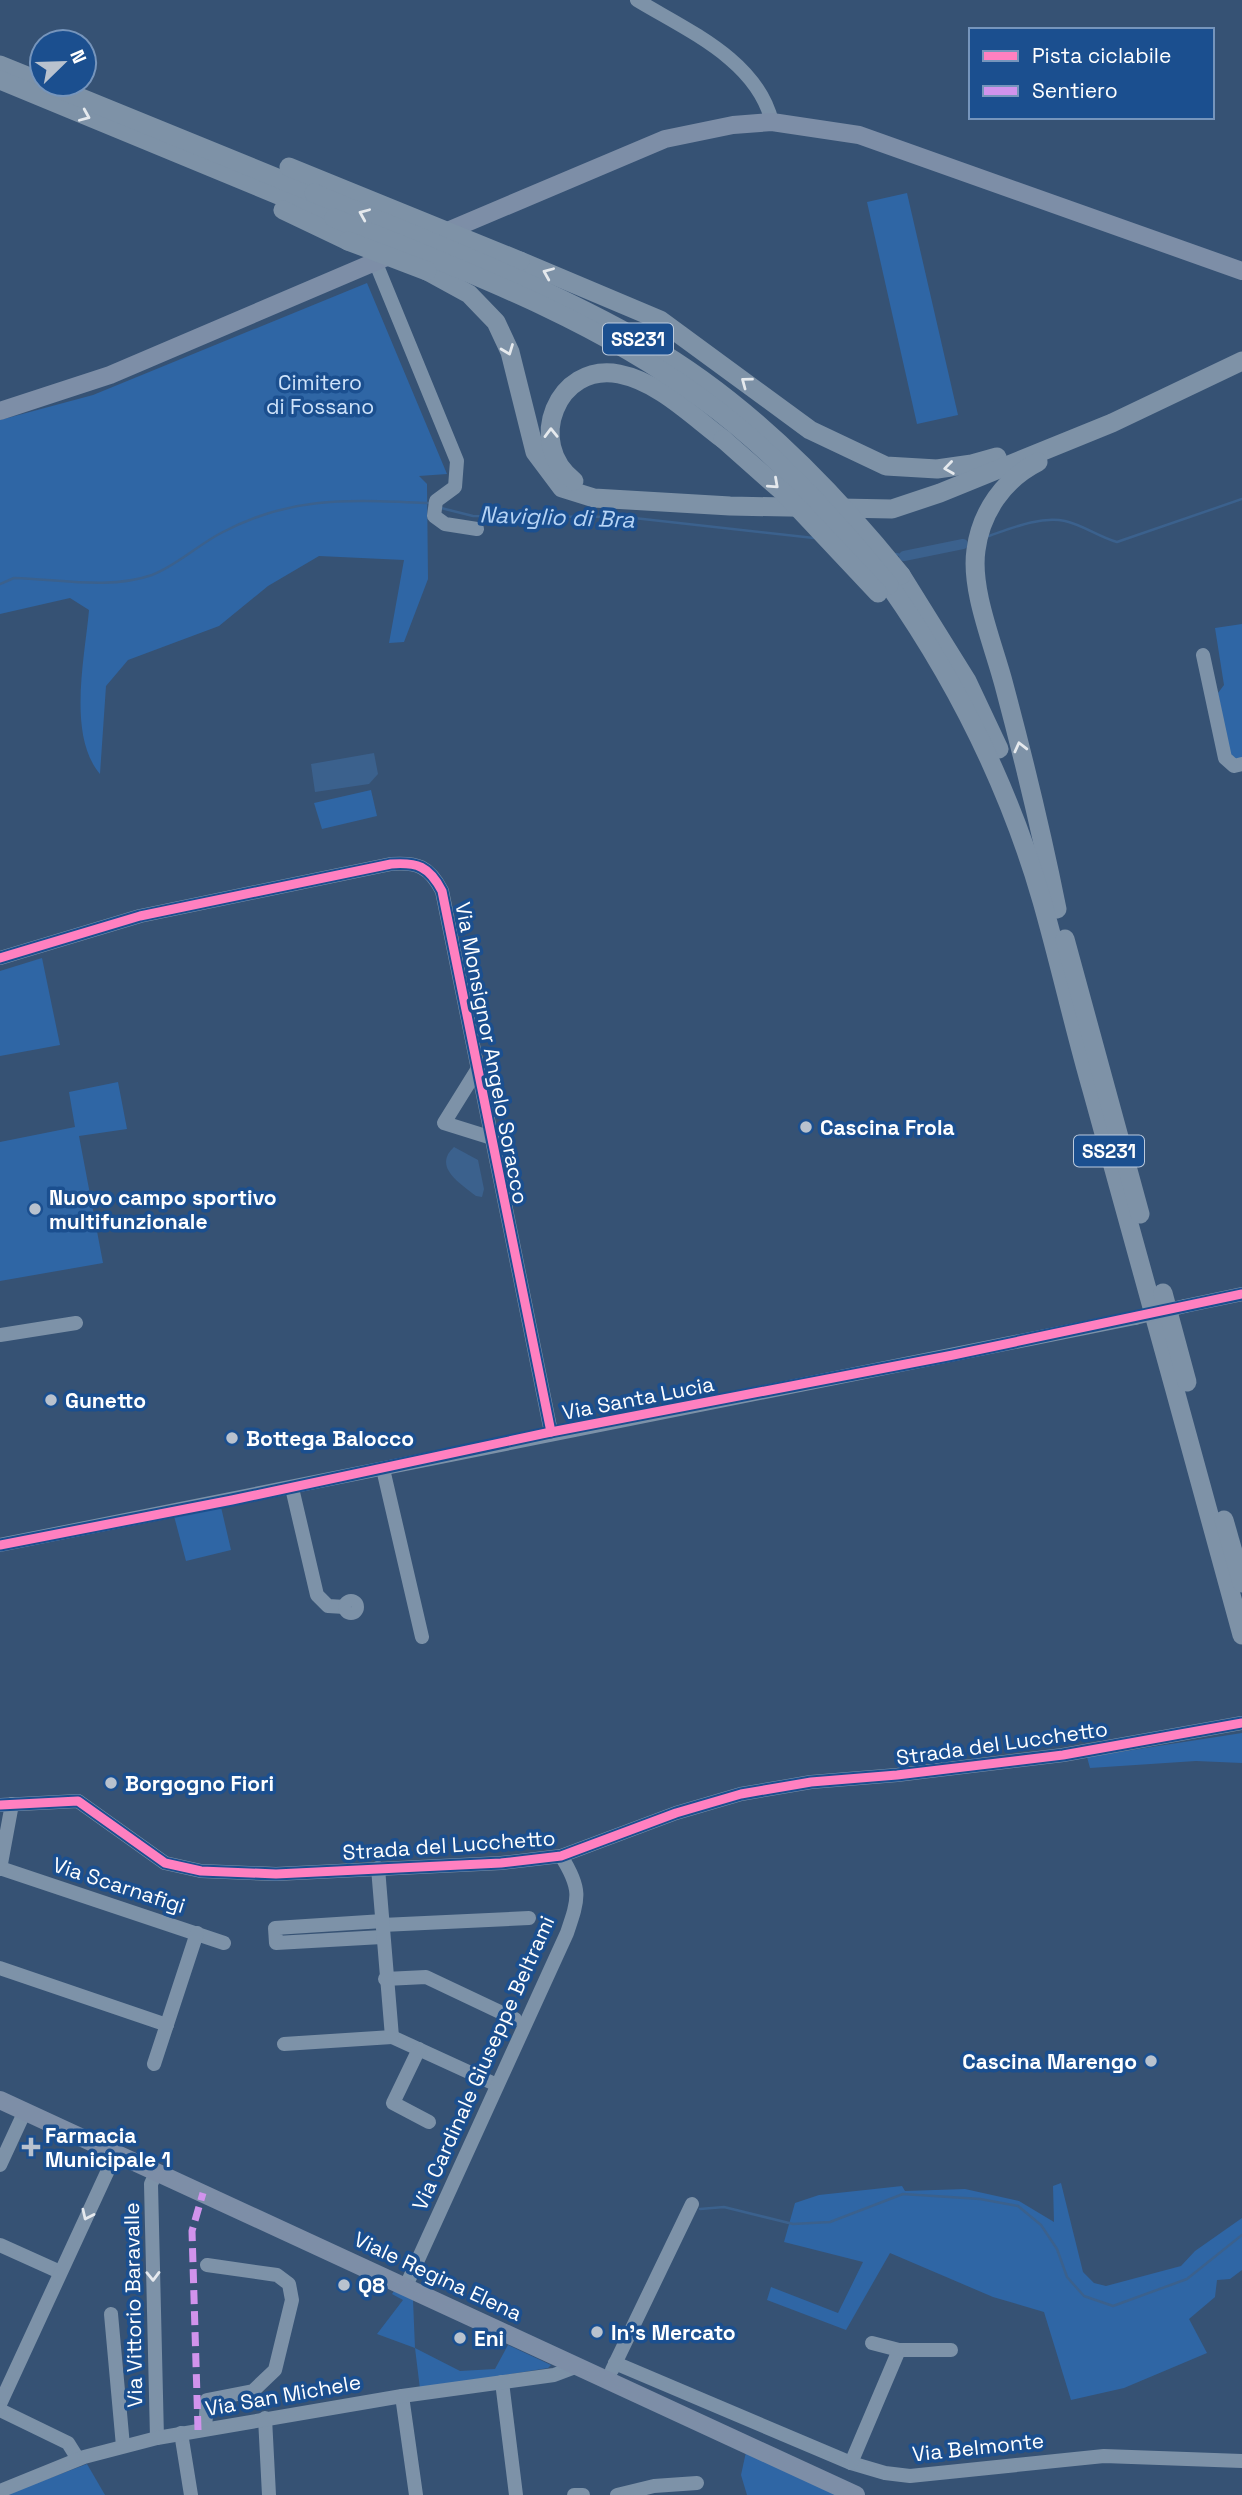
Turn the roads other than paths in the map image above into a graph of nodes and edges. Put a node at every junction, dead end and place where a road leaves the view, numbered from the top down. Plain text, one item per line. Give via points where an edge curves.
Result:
1 (637, 0) edge
2 (0, 65) edge
3 (28, 76) edge
4 (0, 80) edge
5 (76, 98) edge
6 (772, 122) junction
7 (188, 151) junction
8 (375, 261) junction
9 (1242, 271) edge
10 (1242, 350) edge
11 (1242, 361) edge
12 (0, 411) edge
13 (1109, 418) junction
14 (631, 500) junction
15 (477, 529) dead end
16 (889, 584) junction
17 (1203, 656) dead end
18 (1242, 764) edge
19 (1057, 909) junction
20 (0, 958) edge
21 (477, 1070) junction
22 (492, 1138) junction
23 (1242, 1294) edge
24 (76, 1323) dead end
25 (0, 1335) edge
26 (551, 1432) junction
27 (383, 1469) junction
28 (292, 1488) junction
29 (0, 1545) edge
30 (1242, 1583) edge
31 (345, 1607) dead end
32 (1242, 1635) edge
33 (422, 1637) dead end
34 (1242, 1723) edge
35 (6, 1804) edge
36 (561, 1856) junction
37 (0, 1868) edge
38 (378, 1868) junction
39 (529, 1917) dead end
40 (382, 1928) junction
41 (197, 1933) junction
42 (224, 1943) dead end
43 (0, 1968) edge
44 (385, 1979) junction
45 (515, 2019) dead end
46 (167, 2025) junction
47 (392, 2037) junction
48 (284, 2044) dead end
49 (419, 2049) junction
50 (154, 2064) dead end
51 (497, 2085) junction
52 (0, 2100) edge
53 (25, 2111) junction
54 (429, 2123) dead end
55 (116, 2154) junction
56 (0, 2165) edge
57 (154, 2178) junction
58 (692, 2204) dead end
59 (0, 2245) edge
60 (207, 2265) dead end
61 (60, 2272) junction
62 (406, 2286) junction
63 (111, 2314) dead end
64 (872, 2343) dead end
65 (899, 2350) junction
66 (951, 2350) dead end
67 (615, 2363) junction
68 (578, 2366) junction
69 (608, 2380) junction
70 (502, 2382) junction
71 (402, 2396) junction
72 (0, 2404) edge
73 (0, 2410) edge
74 (265, 2418) junction
75 (205, 2429) junction
76 (181, 2433) junction
77 (157, 2438) junction
78 (123, 2446) junction
79 (78, 2459) junction
80 (1242, 2461) edge
81 (851, 2463) junction
82 (697, 2483) dead end
83 (0, 2491) edge
84 (191, 2495) edge
85 (269, 2495) edge
86 (416, 2495) edge
87 (516, 2495) edge
88 (574, 2495) edge
89 (583, 2495) edge
90 (617, 2495) edge
91 (856, 2495) edge

1 - 6 street via 733,62 760,89
2 - 3 highway, SS231
4 -> 7 highway, SS231
5 - 7 highway, SS231
6 - 8 main road via 665,139
6 - 9 main road via 859,135
13 -> 7 highway, bridge via 972,464 937,469 886,466 810,430 660,320 289,167
7 -> 14 highway, bridge via 348,241 426,271 469,294 496,322 510,352 535,452 562,488 594,498
7 - 16 highway, SS231, bridge via 334,218 480,277 640,357 702,398 771,454
16 -> 7 highway, SS231, bridge via 825,487 740,410 650,345 512,275 314,193
8 - 12 main road via 110,375
8 - 15 street via 457,461 455,487 436,501 434,516 445,524
10 - 13 highway
11 - 13 highway
13 - 14 highway via 909,505 875,511
19 -> 13 highway via 974,563 978,539 997,495 1018,473
14 -> 16 highway, bridge via 579,484 564,474 553,454 549,432 553,406 575,384 601,373 638,379 658,390 723,439
16 - 19 highway, SS231 via 967,681 1018,793
16 - 32 highway, SS231 via 977,730 1042,900
17 - 18 street via 1225,758 1234,766
19 - 30 highway, SS231
20 - 21 street, Via Monsignor Angelo Soracco via 140,916 391,863 420,865 442,891
21 - 22 street, Via Monsignor Angelo Soracco
21 - 22 street via 444,1123
22 - 26 street, Via Monsignor Angelo Soracco
23 - 26 street, Via Santa Lucia, bridge
24 - 25 street
26 - 27 street, Via Santa Lucia
27 - 28 street, Via Santa Lucia
27 - 33 street
28 - 29 street, Via Santa Lucia
28 - 31 street via 317,1595 328,1606
34 - 36 street, Strada del Lucchetto via 1063,1755 741,1794 676,1812
35 - 37 street
35 - 38 street, Strada del Lucchetto via 78,1801 165,1863 201,1871 276,1874
36 - 38 street, Strada del Lucchetto
36 - 51 street, Via Cardinale Giuseppe Beltrami via 576,1883 576,1906
37 - 41 street, Via Scarnafigi
38 - 40 street
39 - 40 street
40 - 40 street via 276,1943 275,1928
40 - 44 street
41 - 42 street, Via Scarnafigi
41 - 46 street
43 - 46 street
44 - 45 street via 426,1977
44 - 47 street
46 - 50 street
47 - 48 street
47 - 49 street
49 - 51 street
49 - 54 street via 393,2103
51 - 62 street, Via Cardinale Giuseppe Beltrami
52 - 53 main road, Viale Regina Elena
53 - 55 main road, Viale Regina Elena
53 - 56 street
55 - 57 main road, Viale Regina Elena
55 -> 61 street
57 - 62 main road, Viale Regina Elena
57 -> 77 street, Via Vittorio Baravalle
58 - 67 street
59 - 61 street
60 - 75 street via 277,2275 289,2284 292,2300 275,2370 253,2391 208,2400
61 - 72 street
62 - 68 main road, Viale Regina Elena
63 - 78 street
64 - 65 street
65 - 66 street
65 - 81 street
67 - 69 street
67 - 81 street, Via Belmonte
68 - 69 main road, Viale Regina Elena
68 - 70 street, Via San Michele via 554,2375
69 - 91 main road, Viale Regina Elena
70 - 71 street, Via San Michele
70 - 87 street
71 - 74 street, Via San Michele
71 - 86 street
73 - 79 street via 68,2443
74 - 75 street, Via San Michele
74 - 85 street
75 - 76 street, Via San Michele
76 - 77 street, Via San Michele
76 - 84 street
77 - 78 street, Via San Michele
78 - 79 street, Via San Michele
79 - 83 street, Via San Michele
80 - 81 street, Via Belmonte via 1104,2456 910,2476
82 - 90 street
88 - 89 street

